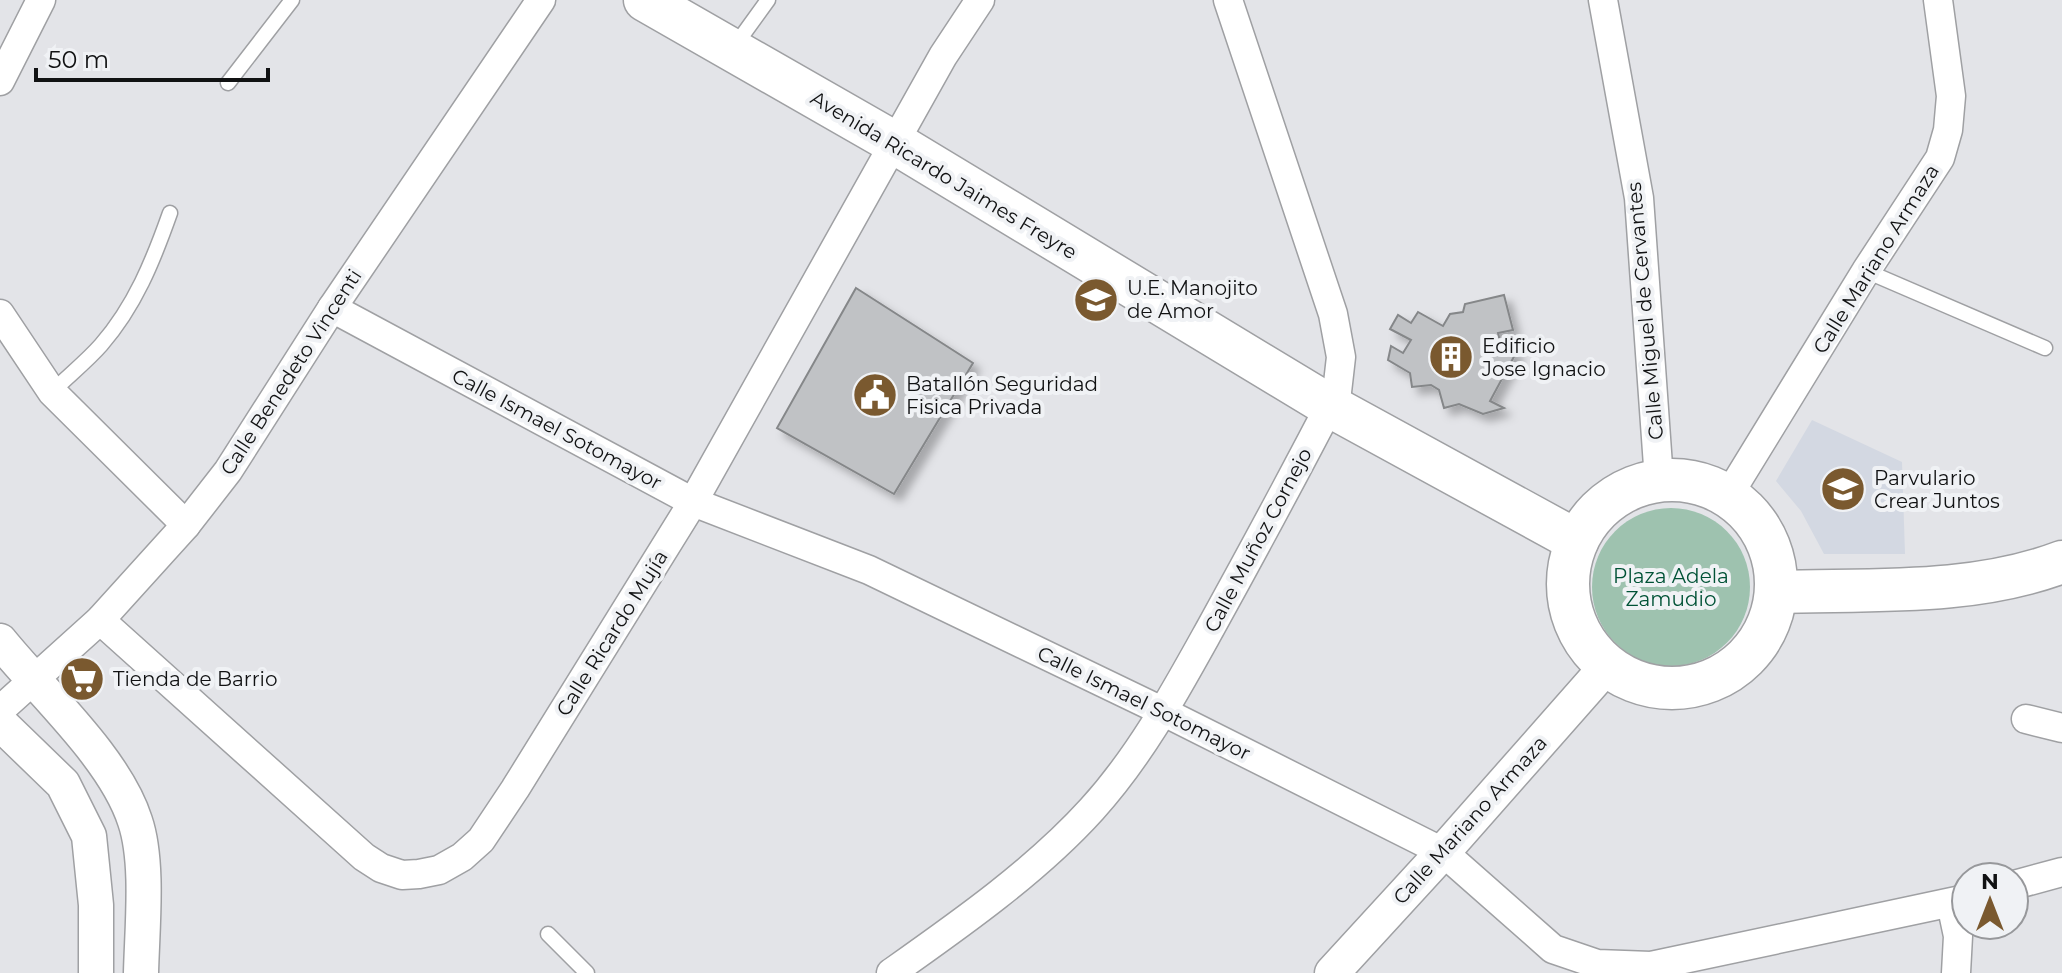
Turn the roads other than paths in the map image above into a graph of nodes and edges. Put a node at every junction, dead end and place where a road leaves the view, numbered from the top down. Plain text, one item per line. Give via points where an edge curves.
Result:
1 (41, 0) edge
2 (292, 0) edge
3 (541, 0) edge
4 (645, 0) edge
5 (768, 0) edge
6 (980, 0) edge
7 (1228, 0) edge
8 (1603, 0) edge
9 (1938, 0) edge
10 (732, 50) junction
11 (0, 81) edge
12 (228, 83) dead end
13 (895, 143) junction
14 (170, 213) dead end
15 (1866, 271) junction
16 (332, 308) junction
17 (0, 314) edge
18 (2045, 348) dead end
19 (52, 392) junction
20 (1330, 406) junction
21 (1659, 480) junction
22 (1728, 496) junction
23 (693, 502) junction
24 (186, 525) junction
25 (1577, 541) junction
26 (2062, 562) edge
27 (1777, 592) junction
28 (100, 620) junction
29 (0, 641) edge
30 (1607, 666) junction
31 (32, 680) junction
32 (0, 710) edge
33 (1164, 712) junction
34 (2026, 719) dead end
35 (0, 723) edge
36 (2062, 728) edge
37 (1443, 852) junction
38 (2062, 872) edge
39 (2030, 881) edge
40 (1950, 903) edge
41 (548, 934) dead end
42 (1958, 941) edge
43 (96, 973) edge
44 (141, 973) edge
45 (587, 973) edge
46 (891, 973) edge
47 (1332, 973) edge
48 (1956, 973) edge

1 - 11 street
2 - 12 lane
3 - 16 street, Calle Benedeto Vincenti
4 - 10 main road, Avenida Ricardo Jaimes Freyre
5 - 10 lane
6 - 13 street, Calle Ricardo Mujía
7 - 20 street, Calle Muñoz Cornejo via 1333,314 1341,377
8 - 21 street, Calle Miguel de Cervantes via 1639,198
9 - 15 street, Calle Mariano Armaza via 1951,96 1948,130 1940,158
10 - 13 main road, Avenida Ricardo Jaimes Freyre
13 - 20 main road, Avenida Ricardo Jaimes Freyre
13 - 23 street, Calle Ricardo Mujía
14 - 19 lane via 151,267 125,314 101,346
15 - 18 lane
15 - 22 street, Calle Mariano Armaza
16 - 23 street, Calle Ismael Sotomayor
16 - 24 street, Calle Benedeto Vincenti via 228,471
17 - 19 street
19 - 24 street
20 - 25 main road, Avenida Ricardo Jaimes Freyre
20 - 33 street, Calle Muñoz Cornejo
21 - 22 main road via 1695,483
21 - 25 main road via 1625,491 1596,512
22 - 27 main road via 1766,537
23 - 28 street, Calle Ricardo Mujía via 481,840 439,870 419,874 402,875 364,857
23 - 33 street, Calle Ismael Sotomayor via 869,570
24 - 28 street, Calle Benedeto Vincenti
25 - 30 main road via 1568,574 1570,608 1583,640
26 - 27 main road via 1976,584
27 - 30 main road via 1769,623 1729,672 1699,685 1666,688 1635,681
28 - 31 street, Calle Benedeto Vincenti
29 - 31 street
30 - 37 street, Calle Mariano Armaza
31 - 32 street, Calle Benedeto Vincenti
31 - 44 street via 108,766 135,821 142,868
33 - 37 street, Calle Ismael Sotomayor
33 - 46 street, Calle Muñoz Cornejo via 1092,809 975,911
34 - 36 street
35 - 43 street via 63,784 89,836
37 - 40 street, Calle Ismael Sotomayor via 1553,949 1597,964 1651,966
37 - 47 street, Calle Mariano Armaza
38 - 39 street
41 - 45 lane
42 - 48 street

